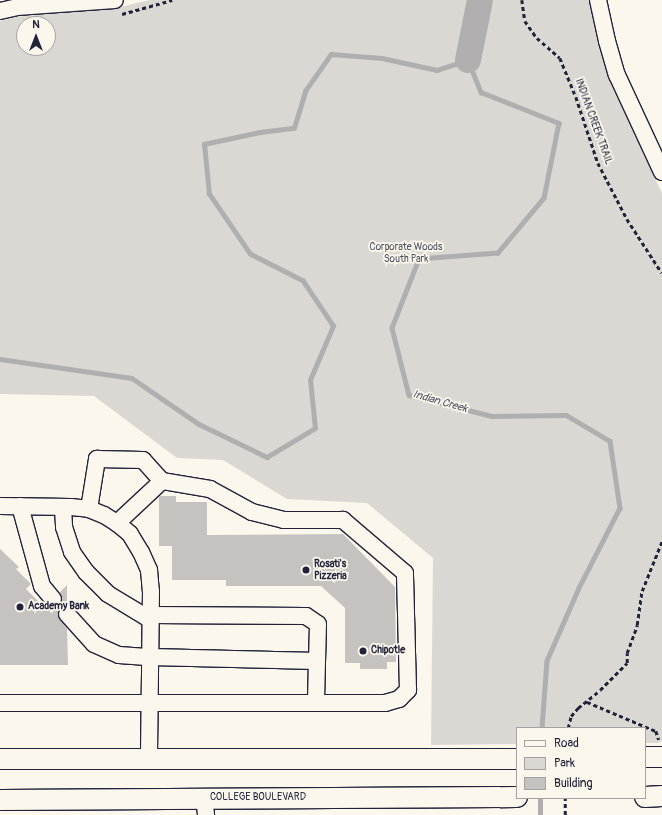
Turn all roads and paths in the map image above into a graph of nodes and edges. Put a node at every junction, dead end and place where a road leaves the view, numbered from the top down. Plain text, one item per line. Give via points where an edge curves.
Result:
1 (115, 0) edge
2 (522, 0) edge
3 (598, 0) edge
4 (0, 11) edge
5 (662, 172) edge
6 (662, 273) edge
7 (162, 481) junction
8 (0, 506) edge
9 (20, 506) junction
10 (63, 506) junction
11 (89, 510) junction
12 (117, 523) junction
13 (662, 541) edge
14 (53, 599) dead end
15 (67, 614) dead end
16 (151, 618) junction
17 (150, 657) junction
18 (317, 661) junction
19 (587, 702) junction
20 (0, 703) edge
21 (150, 703) junction
22 (316, 703) junction
23 (568, 727) edge
24 (660, 748) edge
25 (646, 757) edge
26 (0, 759) edge
27 (149, 759) junction
28 (516, 759) edge
29 (646, 796) edge
30 (662, 796) edge
31 (516, 797) edge
32 (565, 799) edge
33 (0, 800) edge
34 (205, 807) edge
35 (565, 815) edge

1 - 4 street
2 - 6 path, INDIAN CREEK TRAIL via 526,21 537,38 560,58 598,162 627,219
3 - 5 street via 617,75
7 - 11 street via 143,460 97,459
7 - 12 street
7 - 22 street via 210,489 252,512 284,520 343,520 405,573 408,690 399,699 385,703
8 - 9 street
9 - 10 street
9 - 14 street via 42,586
10 - 11 street
10 - 16 street via 64,527 72,552 86,572 108,594
11 - 12 street
12 - 16 street via 130,534 149,570
13 - 19 path via 642,591 637,625 627,653 627,663
15 - 17 street via 94,644 119,654
16 - 17 street
16 - 18 street via 306,616 318,624
17 - 18 street
17 - 21 street
18 - 22 street
19 - 23 path via 571,716
19 - 24 path via 656,731
20 - 21 street
21 - 22 street
21 - 27 street
24 - 25 main road
26 - 27 main road
27 - 28 main road
29 - 30 main road
31 - 34 main road, COLLEGE BOULEVARD
32 - 35 path
33 - 34 main road, COLLEGE BOULEVARD

